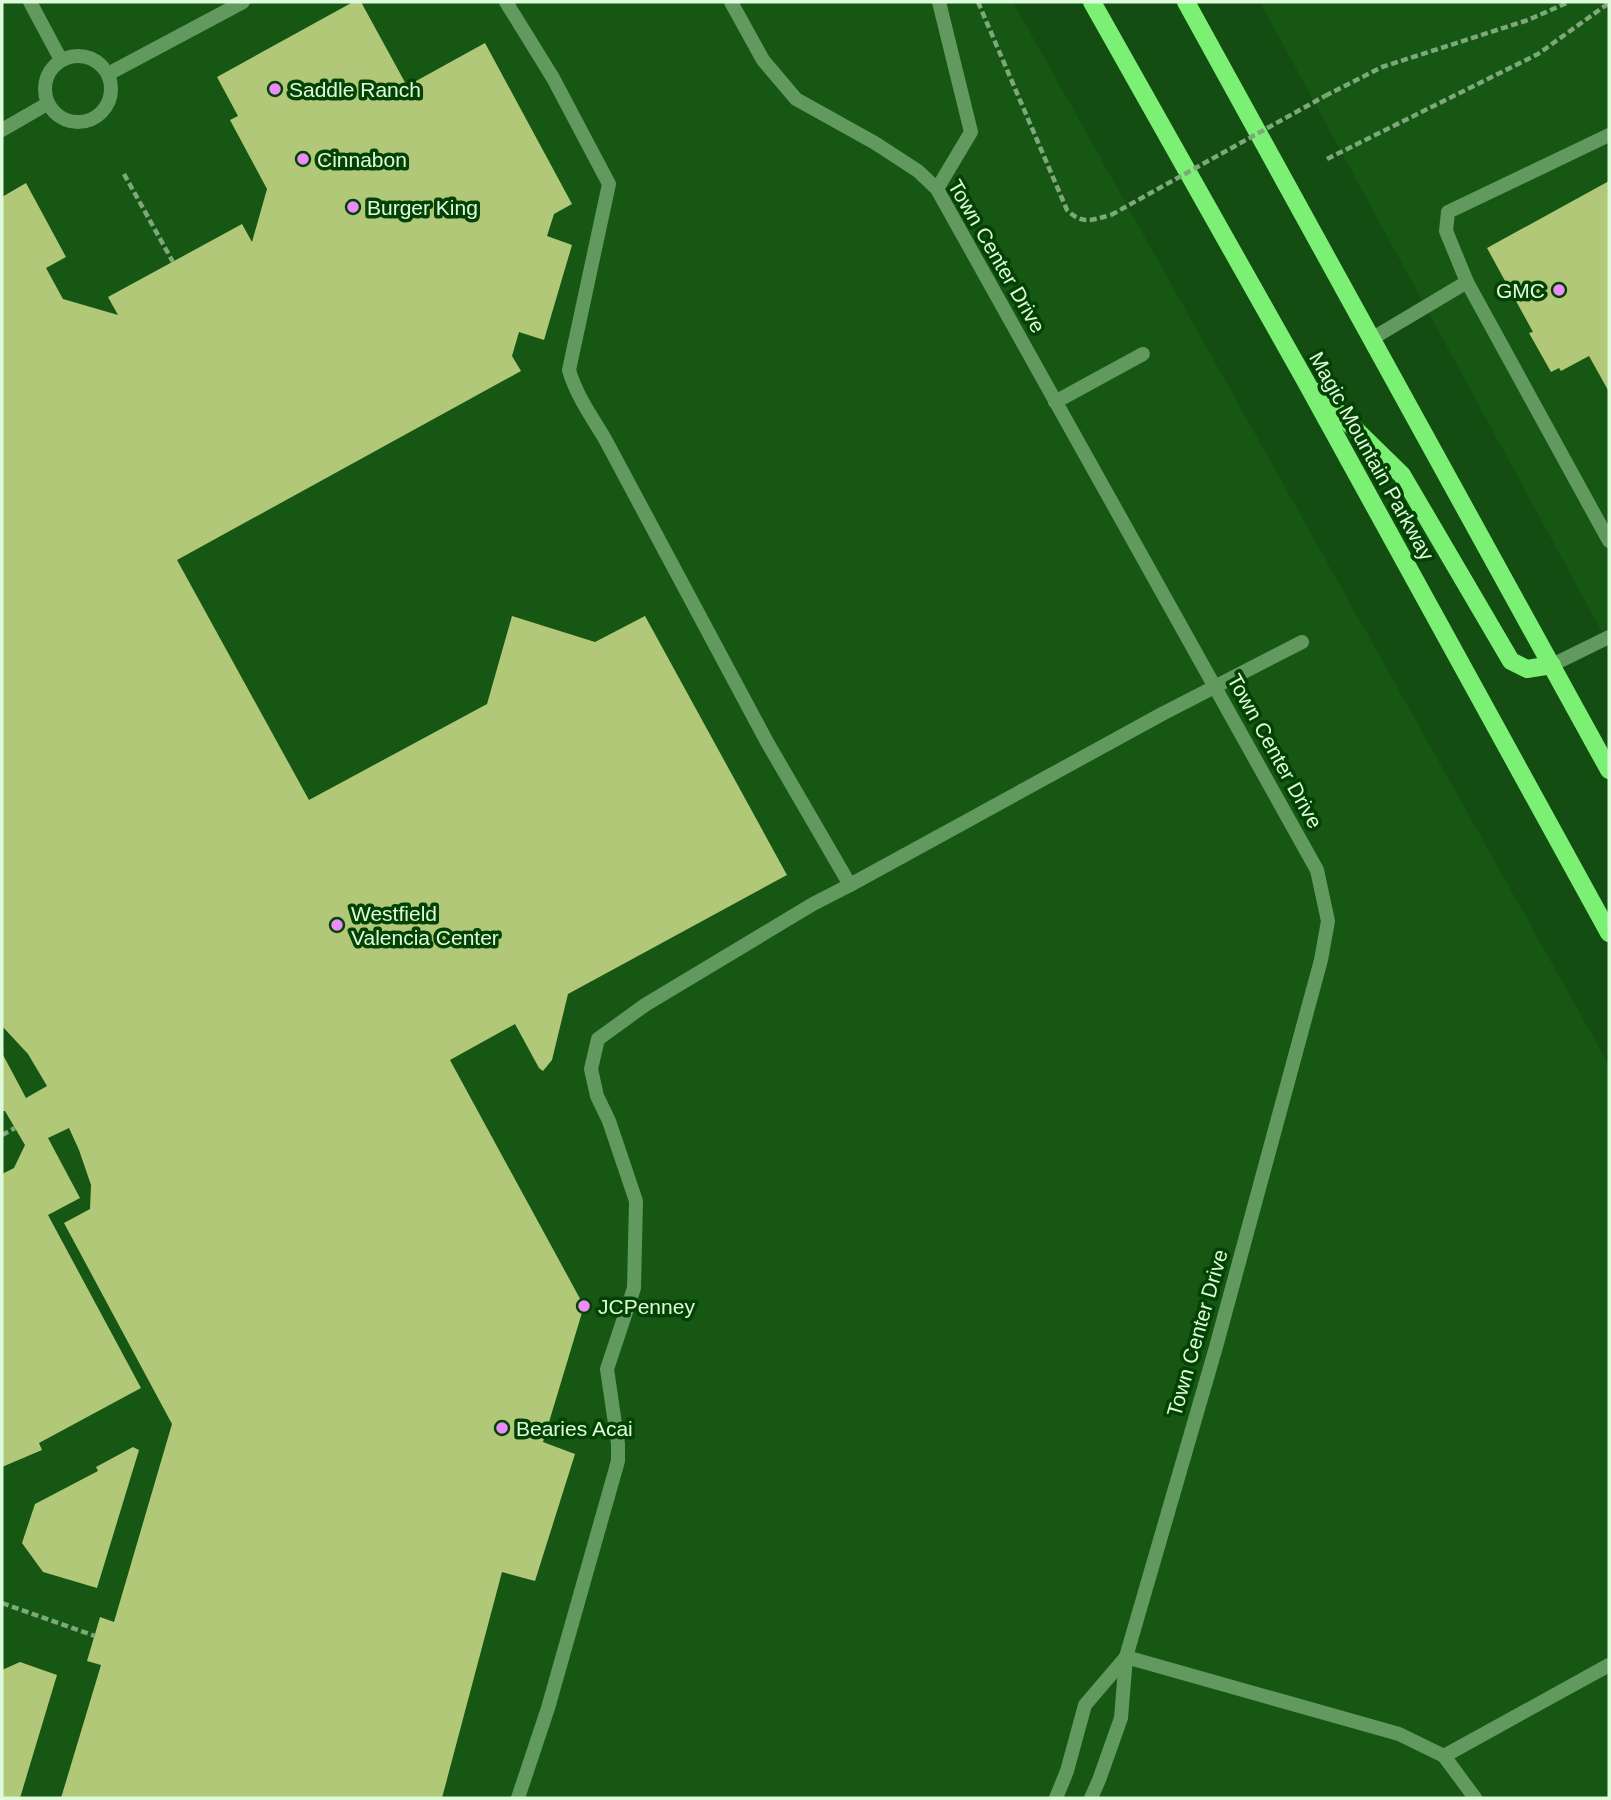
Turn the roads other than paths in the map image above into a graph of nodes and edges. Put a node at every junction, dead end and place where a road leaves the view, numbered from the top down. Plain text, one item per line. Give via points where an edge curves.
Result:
1 (30, 2) edge
2 (243, 2) edge
3 (506, 2) edge
4 (731, 2) edge
5 (939, 2) edge
6 (1092, 2) edge
7 (1186, 2) edge
8 (61, 60) junction
9 (108, 74) junction
10 (47, 104) junction
11 (2, 130) edge
12 (1609, 135) edge
13 (937, 189) junction
14 (1467, 282) junction
15 (1373, 338) junction
16 (1143, 354) dead end
17 (1305, 380) junction
18 (1055, 402) junction
19 (1609, 541) edge
20 (1609, 637) edge
21 (1301, 642) dead end
22 (1552, 665) junction
23 (1215, 687) junction
24 (1609, 771) edge
25 (850, 885) junction
26 (1609, 933) edge
27 (1126, 1657) junction
28 (1609, 1665) edge
29 (1444, 1756) junction
30 (519, 1798) edge
31 (1056, 1798) edge
32 (1091, 1798) edge
33 (1475, 1798) edge

1 - 8 street
2 - 9 street
3 - 25 street via 609,184 569,370 572,379 767,742
4 - 13 street, Town Center Drive via 763,60 796,99 886,150
5 - 13 street via 971,132
6 - 17 main road, Magic Mountain Parkway
7 - 15 main road
8 - 9 street via 88,57
8 - 10 street via 46,78
9 - 10 street via 110,99 93,119 67,121
10 - 11 street
12 - 14 street via 1448,212 1446,231
13 - 18 street, Town Center Drive
14 - 15 street
14 - 19 street
15 - 22 main road
16 - 18 street
17 - 22 main road via 1402,475 1511,661 1527,668
17 - 26 main road, Magic Mountain Parkway
18 - 23 street, Town Center Drive
20 - 22 street
21 - 23 street
22 - 24 main road
23 - 25 street
23 - 27 street, Town Center Drive via 1317,870 1328,921 1216,1347
25 - 30 street via 645,1004 598,1039 591,1069 597,1096 636,1201 634,1288 607,1369 618,1461
27 - 29 street via 1399,1734
27 - 31 street, Town Center Drive via 1085,1705
27 - 32 street, Town Center Drive via 1121,1718
28 - 29 street
29 - 33 street

